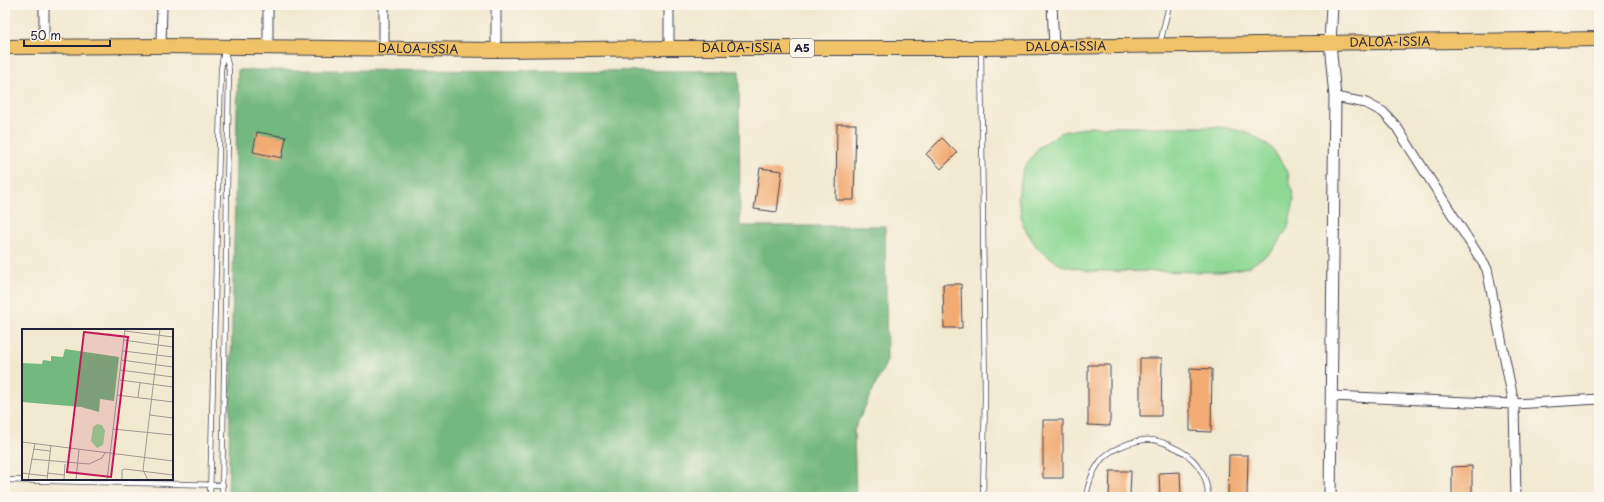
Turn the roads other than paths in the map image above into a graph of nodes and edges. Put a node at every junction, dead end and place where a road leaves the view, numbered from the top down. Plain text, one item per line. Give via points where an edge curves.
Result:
1 (44, 5) edge
2 (162, 5) edge
3 (268, 5) edge
4 (384, 5) edge
5 (496, 5) edge
6 (669, 5) edge
7 (1052, 5) edge
8 (1169, 5) edge
9 (1332, 5) edge
10 (1599, 39) edge
11 (1330, 43) junction
12 (161, 46) junction
13 (1160, 46) junction
14 (5, 47) edge
15 (44, 47) junction
16 (1054, 47) junction
17 (224, 48) junction
18 (268, 48) junction
19 (669, 48) junction
20 (981, 48) junction
21 (384, 49) junction
22 (496, 50) junction
23 (1335, 97) junction
24 (1331, 396) junction
25 (1599, 399) edge
26 (1514, 404) junction
27 (5, 480) edge
28 (210, 485) junction
29 (223, 485) junction
30 (210, 497) edge
31 (222, 497) edge
32 (983, 497) edge
33 (1086, 497) edge
34 (1208, 497) edge
35 (1330, 497) edge
36 (1516, 497) edge

1 - 15 street
2 - 12 street
3 - 18 street
4 - 21 street
5 - 22 street
6 - 19 street
7 - 16 street
8 - 13 lane
9 - 11 street
10 - 11 main road, DALOA-ISSIA / A5
11 - 13 main road, DALOA-ISSIA / A5
11 - 23 street
12 - 15 main road, DALOA-ISSIA / A5
12 - 17 main road, DALOA-ISSIA / A5
13 - 16 main road, DALOA-ISSIA / A5
14 - 15 main road, DALOA-ISSIA / A5
16 - 20 main road, DALOA-ISSIA / A5
17 - 18 main road, DALOA-ISSIA / A5
17 - 28 lane via 221,70
17 - 29 lane via 229,70
18 - 21 main road, DALOA-ISSIA / A5
19 - 20 main road, DALOA-ISSIA / A5
19 - 22 main road, DALOA-ISSIA / A5
20 - 32 lane via 985,396
21 - 22 main road, DALOA-ISSIA / A5
23 - 24 street
23 - 26 street via 1366,103 1383,112 1396,126 1487,269
24 - 26 street
24 - 35 street
25 - 26 street
26 - 36 street
27 - 28 lane
28 - 29 lane
28 - 30 lane
29 - 31 lane
33 - 34 lane via 1089,479 1099,462 1112,451 1128,443 1145,440 1162,442 1190,457 1200,468 1206,482

